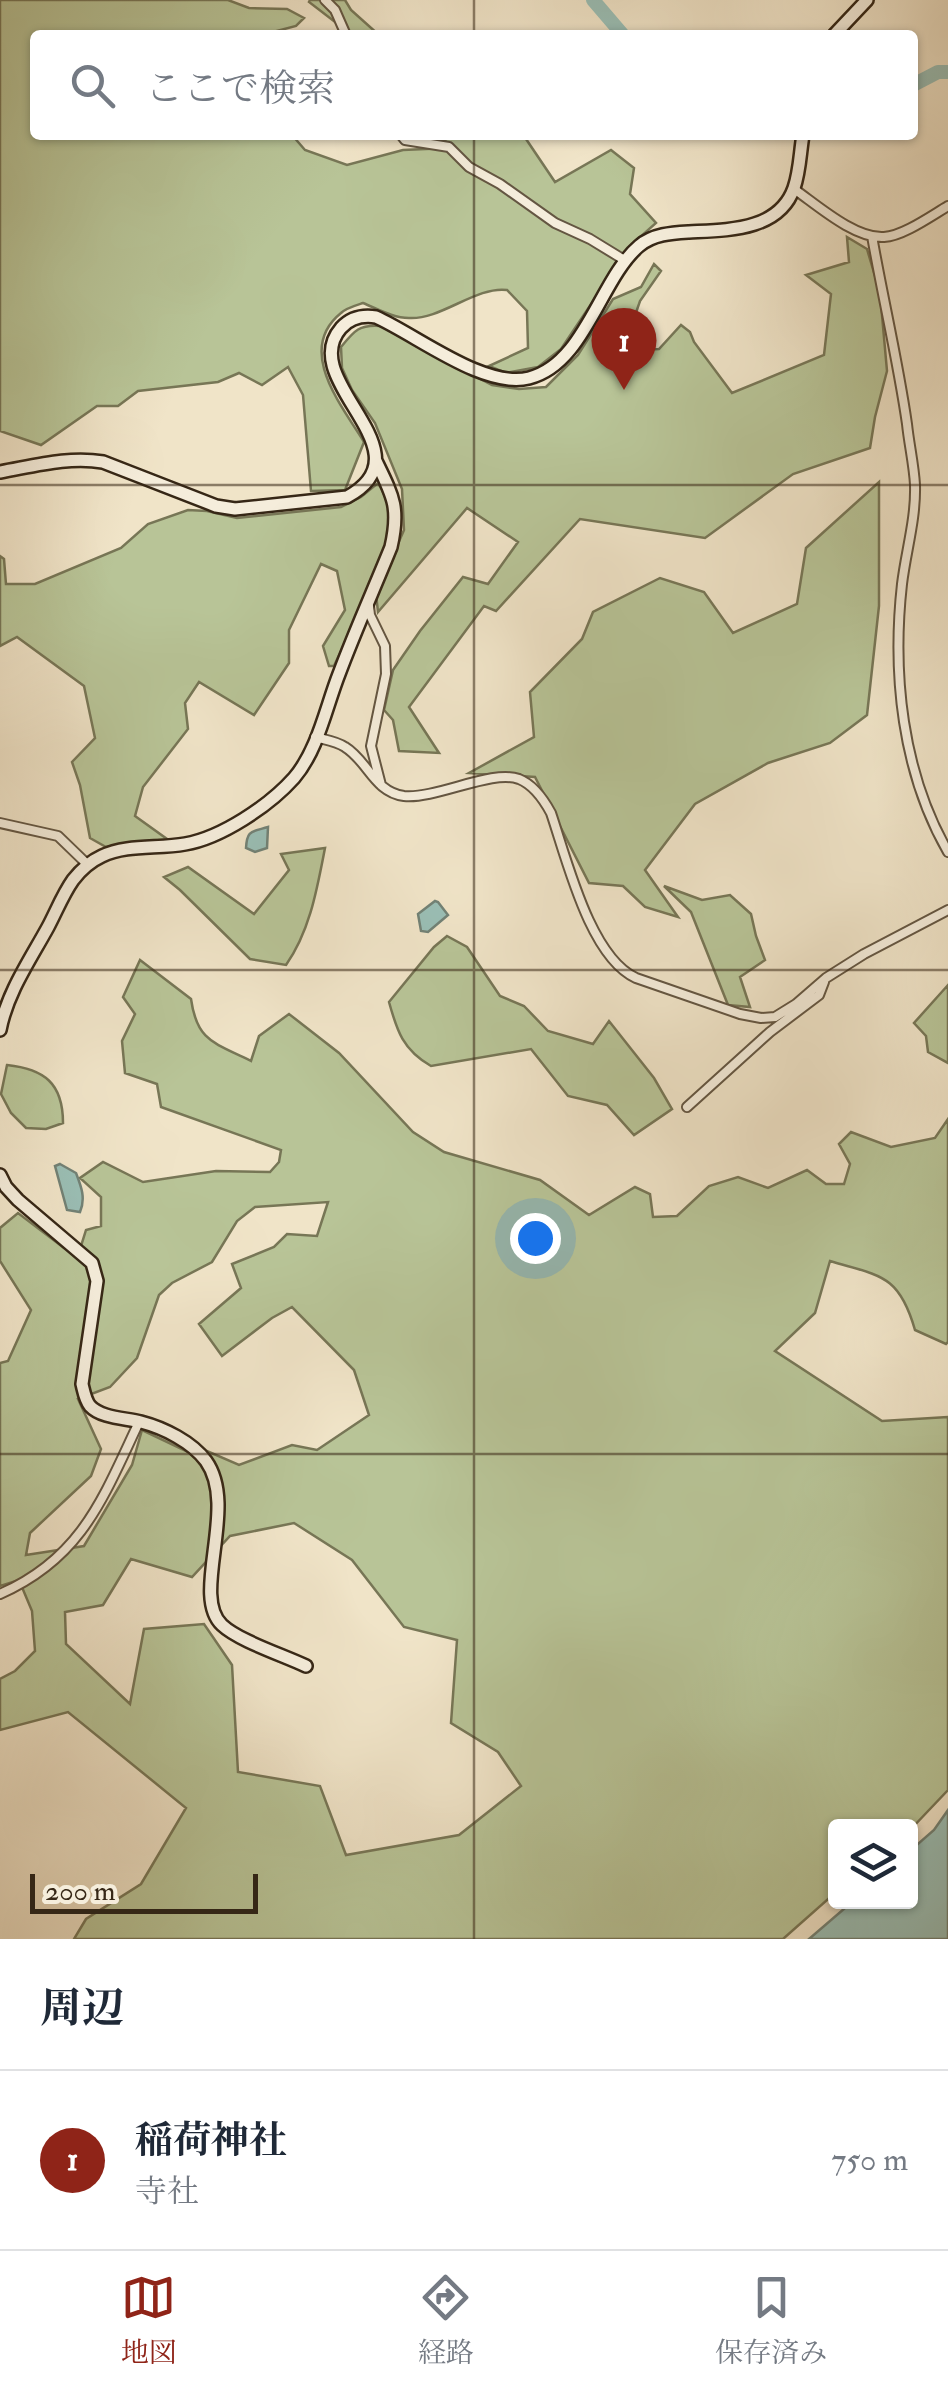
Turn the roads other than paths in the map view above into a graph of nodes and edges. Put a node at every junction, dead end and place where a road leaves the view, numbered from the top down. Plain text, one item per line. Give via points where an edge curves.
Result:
1 (325, 0) edge
2 (868, 0) edge
3 (344, 30) edge
4 (839, 30) edge
5 (405, 140) edge
6 (803, 140) edge
7 (794, 189) junction
8 (948, 206) edge
9 (872, 236) junction
10 (626, 261) junction
11 (376, 461) junction
12 (0, 472) edge
13 (369, 601) junction
14 (315, 738) junction
15 (382, 788) junction
16 (0, 823) edge
17 (948, 852) edge
18 (88, 864) junction
19 (948, 910) edge
20 (826, 978) junction
21 (2, 1014) edge
22 (0, 1030) edge
23 (686, 1107) dead end
24 (0, 1175) edge
25 (139, 1422) junction
26 (0, 1594) edge
27 (306, 1666) dead end

1 - 3 street
2 - 4 street
5 - 10 street via 448,147 554,224
6 - 7 street
7 - 9 street
7 - 10 street via 756,225 656,237
8 - 9 street via 910,228
9 - 17 street via 915,483 901,604 901,707 920,786
10 - 11 street via 574,345 530,378 474,370 376,317 364,315 342,326 330,355
11 - 12 street via 370,479 346,497 236,509 87,459
11 - 13 street via 396,507 396,526
13 - 14 street
13 - 15 street via 385,646 371,746
14 - 15 street via 344,746
14 - 18 street via 295,777 232,826 186,844 126,850
15 - 20 street via 412,796 500,778 530,786 551,813 597,938 626,974 761,1018 775,1017
16 - 18 street via 58,836
18 - 21 street via 73,880
19 - 20 street
20 - 23 street via 818,995
21 - 22 street
24 - 25 street via 18,1200 92,1264 97,1281 82,1384 86,1401 97,1411
25 - 26 street via 68,1549
25 - 27 street via 193,1446 218,1487 210,1599 215,1617 235,1634

